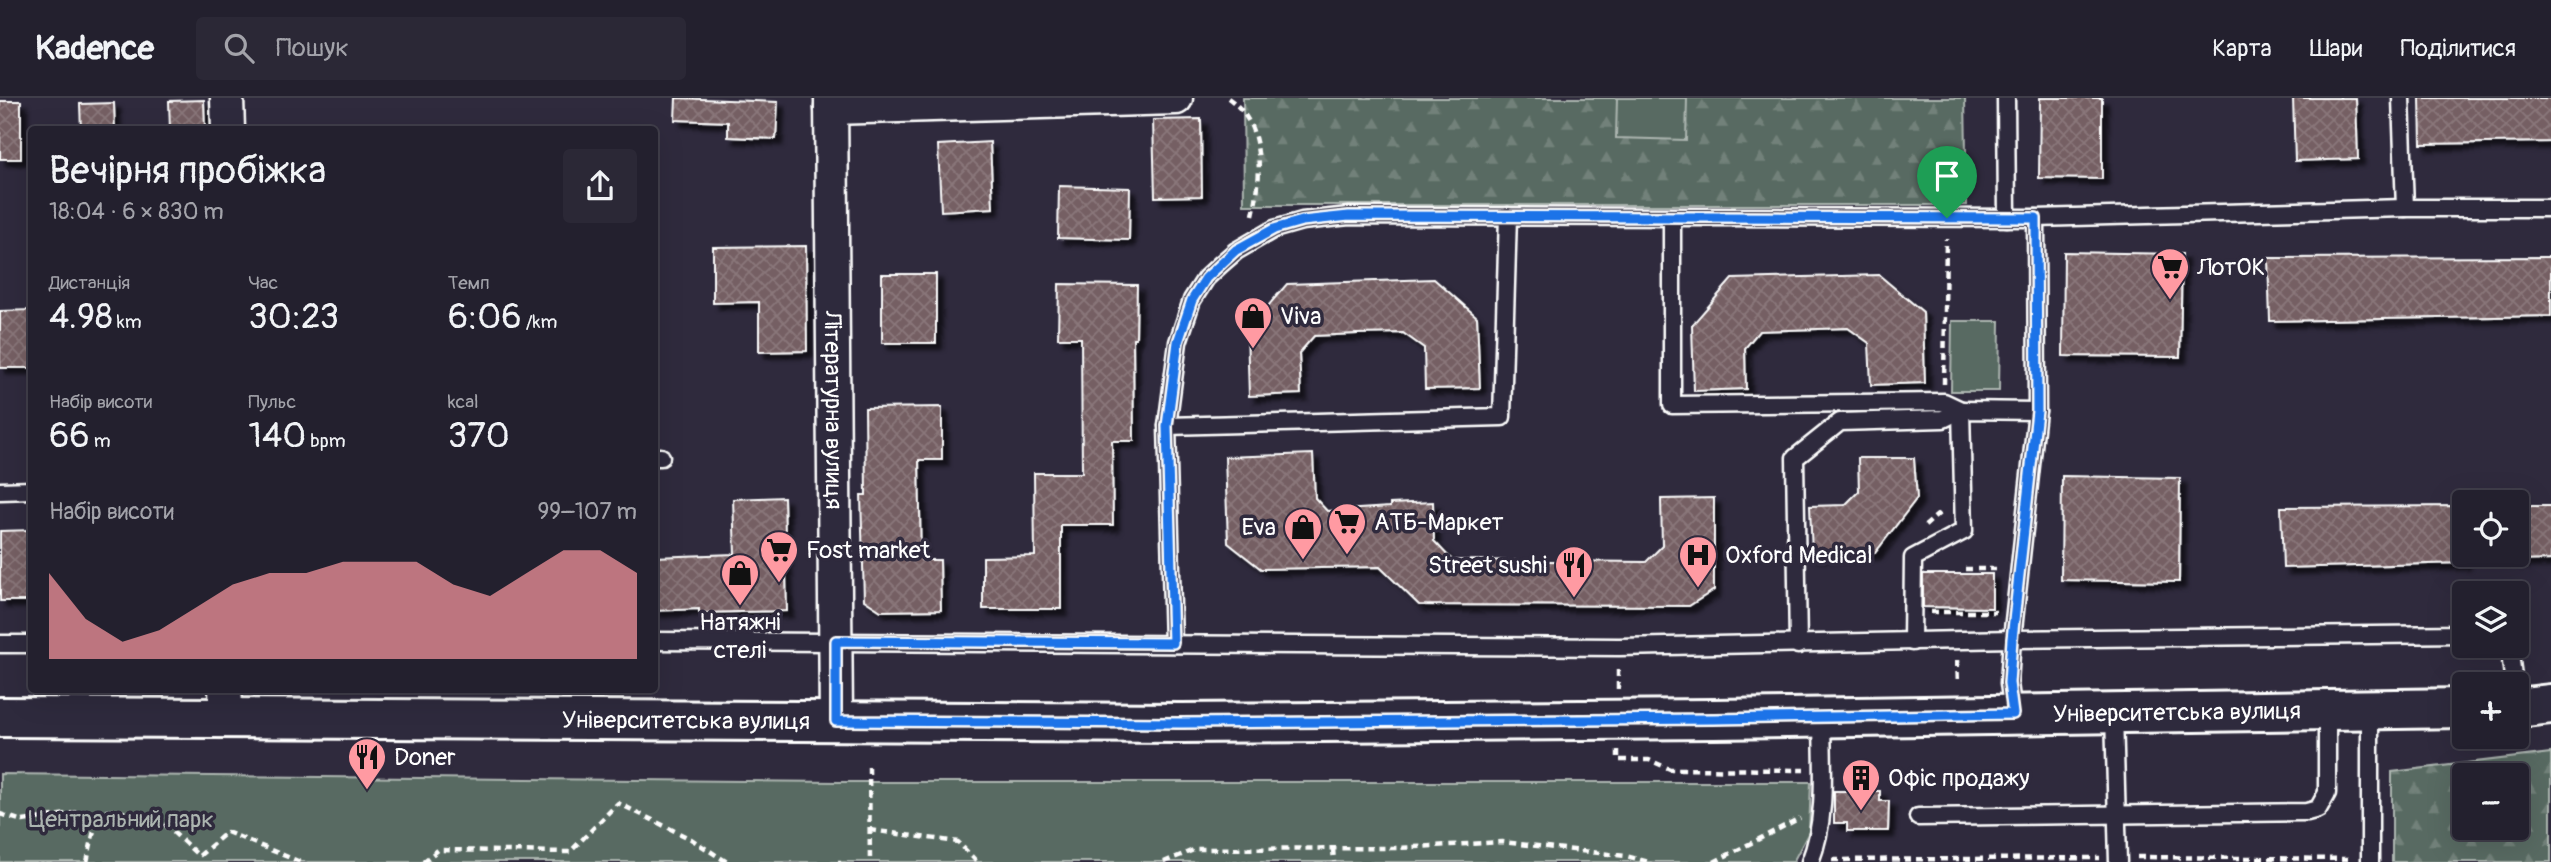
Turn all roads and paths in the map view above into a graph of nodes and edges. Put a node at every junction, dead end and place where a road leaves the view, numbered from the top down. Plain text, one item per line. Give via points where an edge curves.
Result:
1 (227, 98) edge
2 (1176, 98) edge
3 (1228, 98) edge
4 (2006, 98) edge
5 (2401, 98) edge
6 (831, 103) edge
7 (228, 126) edge
8 (2405, 208) junction
9 (2551, 208) edge
10 (1508, 216) junction
11 (1672, 218) junction
12 (1947, 218) junction
13 (2007, 218) junction
14 (2036, 218) junction
15 (1243, 246) junction
16 (1944, 402) junction
17 (1961, 410) junction
18 (2037, 411) junction
19 (1167, 426) junction
20 (28, 490) edge
21 (0, 491) edge
22 (1943, 510) dead end
23 (1915, 535) dead end
24 (1965, 569) dead end
25 (2001, 580) dead end
26 (1929, 612) dead end
27 (2001, 612) dead end
28 (2452, 634) edge
29 (2012, 639) junction
30 (658, 641) edge
31 (836, 641) junction
32 (1912, 642) junction
33 (1173, 643) junction
34 (0, 644) edge
35 (28, 644) edge
36 (1798, 645) junction
37 (226, 704) edge
38 (2551, 704) edge
39 (2529, 707) edge
40 (2452, 708) edge
41 (2327, 710) junction
42 (2370, 710) junction
43 (2114, 713) junction
44 (2013, 714) junction
45 (1822, 716) junction
46 (0, 717) edge
47 (836, 721) junction
48 (869, 767) dead end
49 (1822, 807) junction
50 (99, 811) junction
51 (2116, 813) junction
52 (0, 814) edge
53 (1918, 817) dead end
54 (870, 830) junction
55 (1333, 849) junction
56 (198, 859) edge
57 (2118, 860) edge
58 (2370, 860) edge
59 (1810, 861) edge
60 (87, 862) edge
61 (300, 862) edge
62 (423, 862) edge
63 (727, 862) edge
64 (870, 862) edge
65 (977, 862) edge
66 (1164, 862) edge
67 (1334, 862) edge
68 (1649, 862) edge
69 (1714, 862) edge

1 - 7 street
2 - 6 street
3 - 15 path via 1246,116 1259,160 1255,206
4 - 13 lane
5 - 8 lane
6 - 31 street, Літературна вулиця
8 - 9 lane
8 - 14 lane
10 - 11 lane
10 - 15 lane via 1327,218 1274,229
10 - 19 lane via 1502,417
11 - 12 lane
11 - 16 lane via 1672,405
12 - 13 lane via 1972,223
12 - 16 path
13 - 14 lane
14 - 18 lane
15 - 19 lane via 1206,278 1192,300 1178,342
16 - 17 lane
17 - 18 lane
17 - 32 lane via 1964,531 1913,558
17 - 36 lane via 1943,419 1840,422 1795,458
18 - 29 lane
19 - 33 lane
20 - 21 lane
22 - 23 path
24 - 25 path via 2001,569
26 - 27 path
28 - 29 lane
29 - 32 lane
29 - 44 lane via 2009,683
30 - 31 lane
31 - 33 lane
31 - 47 street, Літературна вулиця
32 - 36 lane
33 - 36 lane via 1619,648
34 - 35 lane
37 - 46 main road, Університетська вулиця
37 - 47 main road, Університетська вулиця
38 - 39 main road
40 - 42 main road, Університетська вулиця
41 - 42 main road, Університетська вулиця
41 - 43 main road, Університетська вулиця
41 - 51 lane via 2327,793 2318,809
42 - 58 lane
43 - 44 main road, Університетська вулиця
43 - 51 lane
44 - 45 main road, Університетська вулиця
45 - 47 main road, Університетська вулиця
45 - 49 lane
48 - 54 path
49 - 59 lane
49 - 69 path
50 - 52 path via 23,821
50 - 56 path via 161,821
50 - 60 path
51 - 53 lane
51 - 57 lane
54 - 64 path
54 - 65 path via 958,842
55 - 66 path via 1196,849
55 - 67 path
55 - 68 path via 1502,842
56 - 61 path via 227,832
57 - 58 path
57 - 59 path
62 - 63 path via 438,850 570,852 618,803

